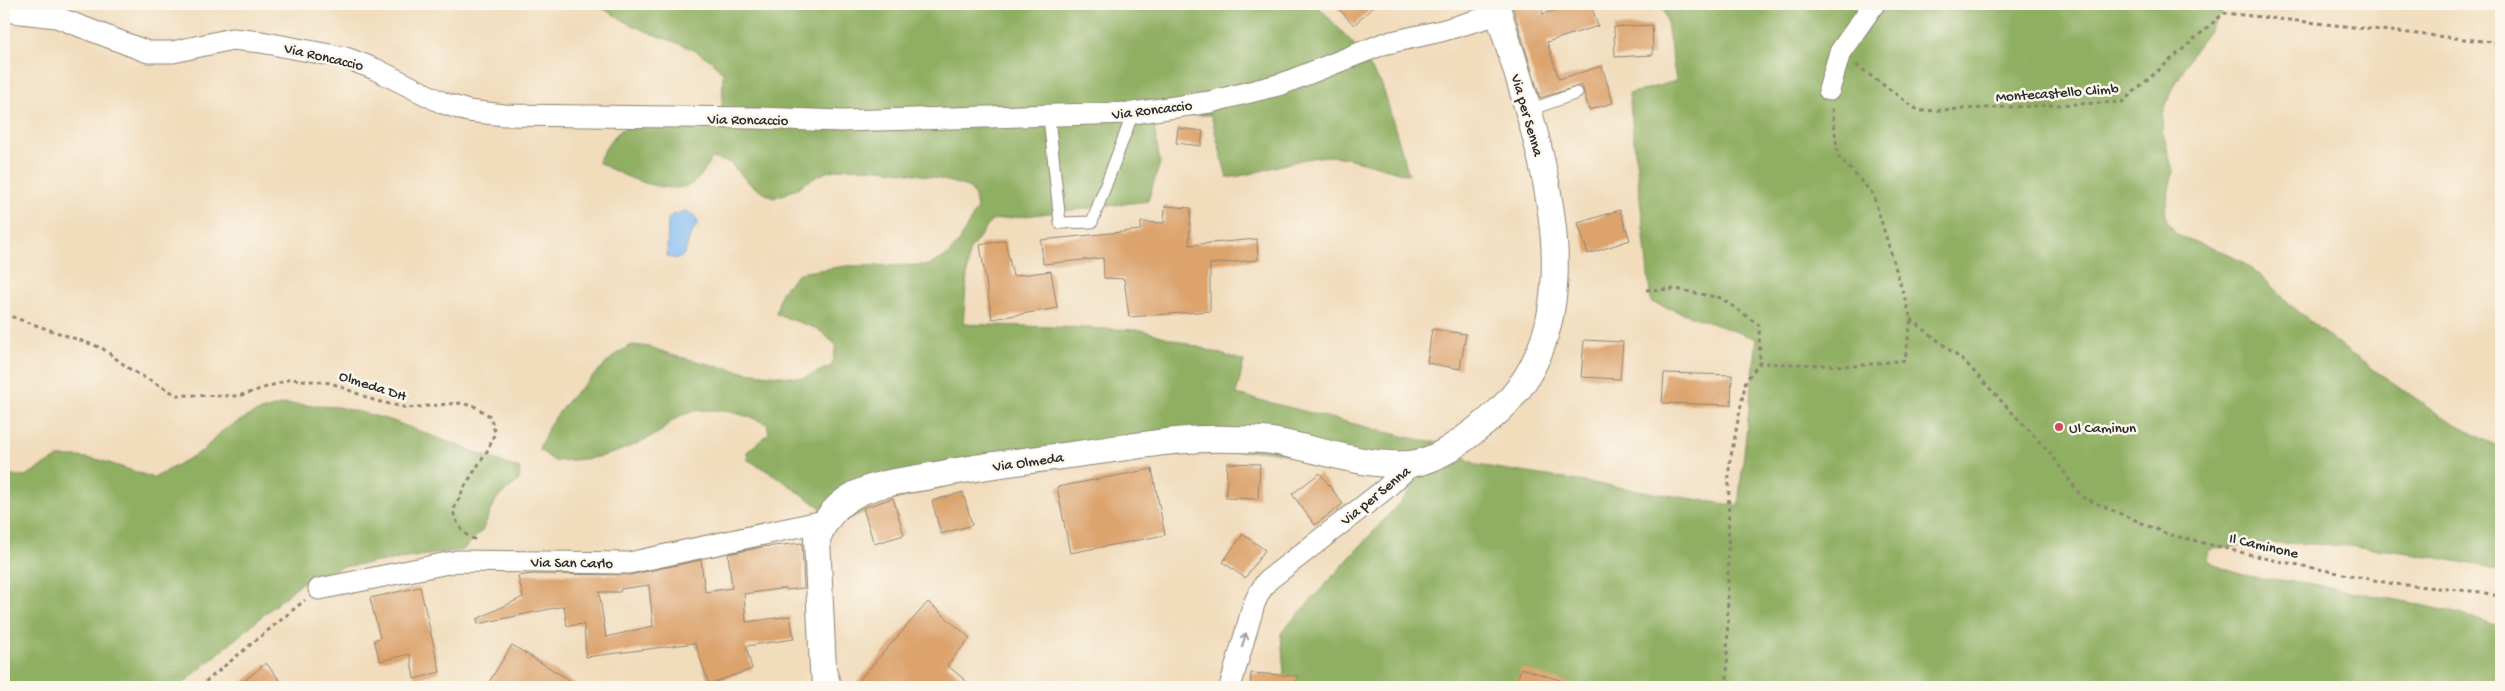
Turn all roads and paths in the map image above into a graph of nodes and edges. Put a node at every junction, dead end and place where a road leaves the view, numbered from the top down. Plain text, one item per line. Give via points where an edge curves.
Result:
1 (1874, 4) edge
2 (1497, 9) edge
3 (4, 11) edge
4 (2501, 43) edge
5 (1840, 52) junction
6 (1829, 90) joint
7 (1577, 93) dead end
8 (1527, 112) junction
9 (1133, 113) junction
10 (1049, 117) junction
11 (1646, 290) dead end
12 (4, 314) edge
13 (1911, 319) junction
14 (1760, 363) junction
15 (1412, 464) junction
16 (824, 521) junction
17 (486, 542) dead end
18 (319, 588) joint
19 (2501, 597) edge
20 (199, 687) edge
21 (828, 687) edge
22 (1230, 687) edge
23 (1727, 687) edge

1 - 5 street
2 - 8 street, Via per Senna
2 - 9 street, Via Roncaccio via 1441,31 1383,44 1282,84 1210,102
3 - 10 street, Via Roncaccio via 56,17 148,52 173,52 232,39 346,58 443,103 468,111 505,115 841,121
4 - 5 path, Montecastello Climb via 2224,12 2122,102 1920,111
5 - 6 street
6 - 13 path via 1838,156 1873,194
7 - 8 lane
8 - 15 street, Via per Senna via 1540,155 1552,225 1555,269 1550,321 1522,385 1501,410 1437,456
9 - 10 street, Via Roncaccio
9 - 10 lane via 1092,222 1060,223
11 - 14 path via 1675,289 1722,298 1759,326
12 - 17 path, Olmeda DH via 102,348 131,370 177,395 239,396 291,379 331,383 376,401 408,408 459,403 474,406 490,416 495,432 453,511 458,527 473,539
13 - 14 path via 1905,360 1855,366
13 - 19 path, Il Caminone via 1966,363 2050,453 2082,497 2167,534 2268,559 2394,584 2481,592
14 - 23 path via 1746,380 1729,466
15 - 16 street, Via Olmeda via 1368,461 1274,441 1188,440 971,468 860,490
22 -> 15 street, Via per Senna via 1256,598 1267,581 1384,490
16 - 18 street, Via San Carlo via 629,563 458,561
16 - 21 street via 817,539 823,670
18 - 20 path

